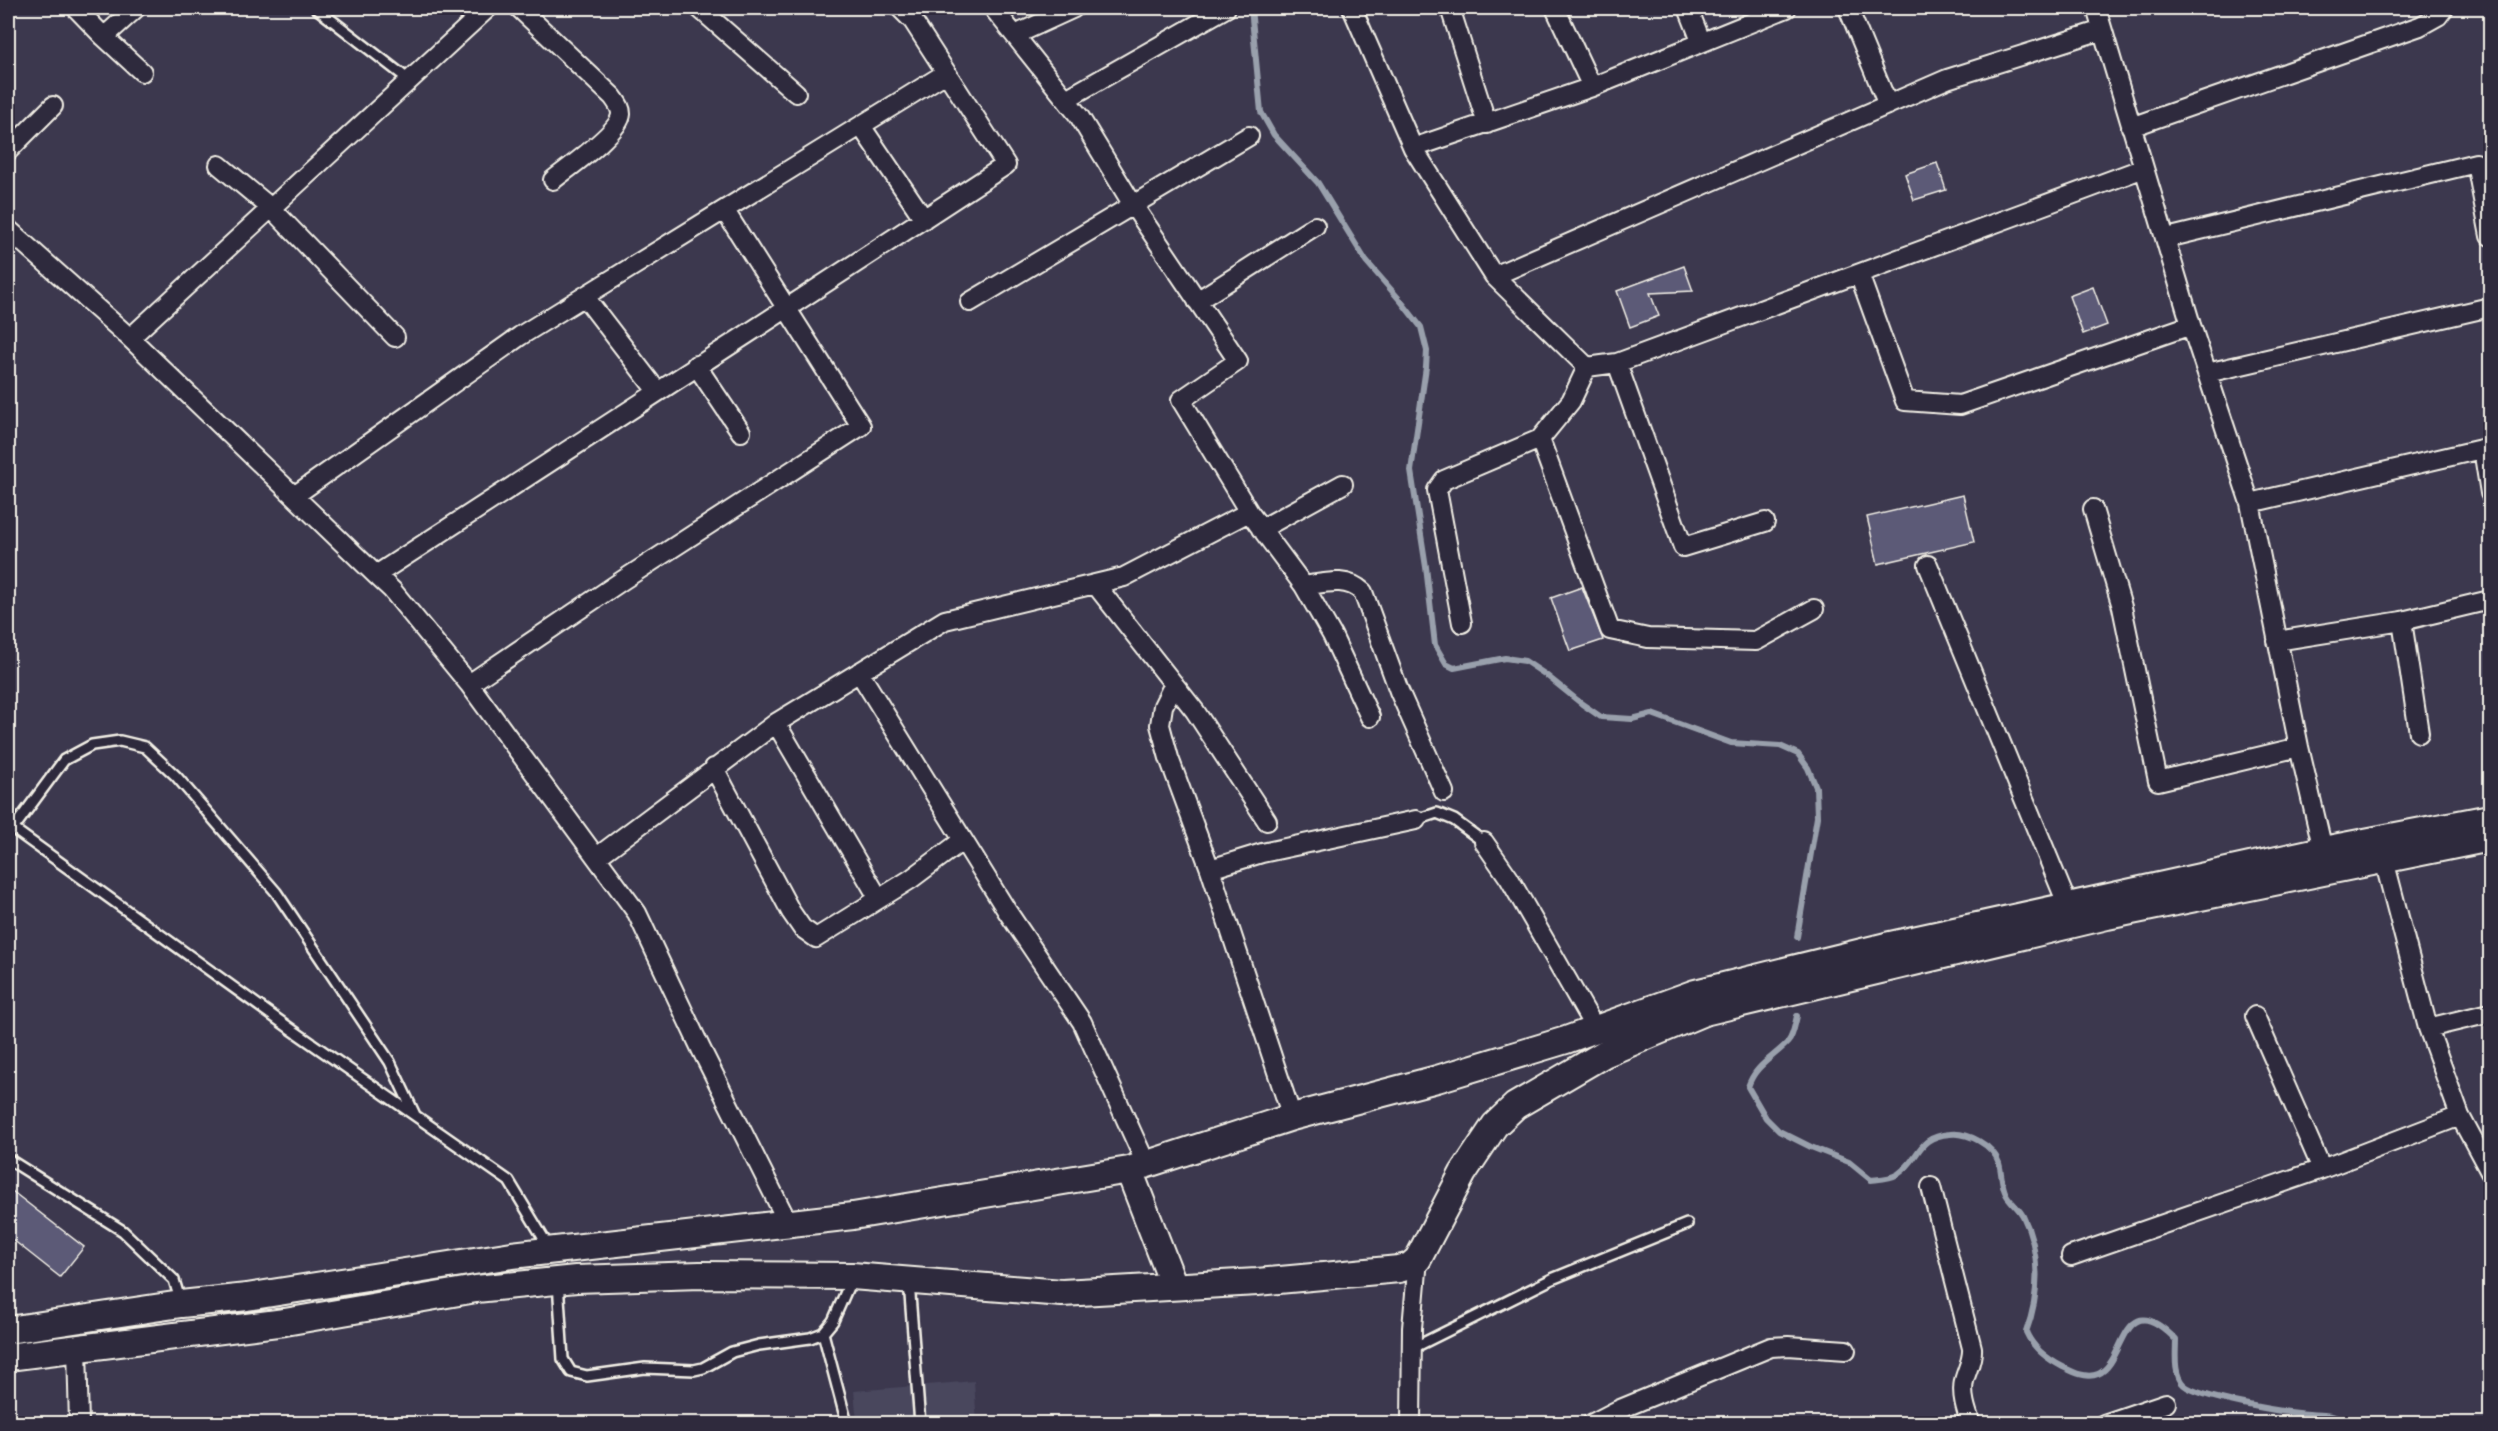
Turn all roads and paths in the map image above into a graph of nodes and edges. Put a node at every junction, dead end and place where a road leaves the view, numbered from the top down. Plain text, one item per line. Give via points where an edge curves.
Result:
1 (76, 8) edge
2 (136, 8) edge
3 (316, 8) edge
4 (488, 8) edge
5 (519, 8) edge
6 (699, 8) edge
7 (900, 8) edge
8 (993, 8) edge
9 (1074, 8) edge
10 (1226, 8) edge
11 (1352, 8) edge
12 (1450, 8) edge
13 (1555, 8) edge
14 (1688, 8) edge
15 (1787, 8) edge
16 (1848, 8) edge
17 (2096, 8) edge
18 (2444, 8) edge
19 (2102, 30) junction
20 (1015, 35) junction
21 (104, 37) junction
22 (1701, 41) junction
23 (142, 72) dead end
24 (946, 73) junction
25 (409, 80) junction
26 (1592, 87) junction
27 (796, 93) dead end
28 (1066, 99) junction
29 (1888, 105) junction
30 (53, 106) dead end
31 (1487, 124) junction
32 (861, 126) junction
33 (2131, 127) junction
34 (1249, 136) dead end
35 (1413, 148) junction
36 (8, 151) edge
37 (2483, 161) edge
38 (219, 165) dead end
39 (2144, 168) junction
40 (553, 180) dead end
41 (1133, 205) junction
42 (271, 208) junction
43 (725, 211) junction
44 (924, 219) junction
45 (1315, 225) dead end
46 (8, 229) edge
47 (2490, 236) edge
48 (2167, 238) junction
49 (1859, 274) junction
50 (1494, 276) junction
51 (585, 297) junction
52 (1197, 301) junction
53 (970, 302) dead end
54 (2490, 307) edge
55 (785, 310) junction
56 (2191, 326) junction
57 (395, 337) dead end
58 (130, 338) junction
59 (1617, 363) junction
60 (696, 365) junction
61 (1587, 367) junction
62 (2207, 373) junction
63 (657, 391) junction
64 (741, 432) dead end
65 (1540, 439) junction
66 (2487, 448) edge
67 (1343, 484) dead end
68 (2490, 493) edge
69 (294, 496) junction
70 (2250, 503) junction
71 (2093, 509) dead end
72 (1249, 512) junction
73 (1765, 522) dead end
74 (1261, 529) junction
75 (1928, 565) dead end
76 (376, 575) junction
77 (1095, 584) junction
78 (1304, 586) junction
79 (2490, 600) edge
80 (1814, 609) dead end
81 (2402, 621) junction
82 (1462, 623) dead end
83 (2277, 641) junction
84 (859, 672) junction
85 (469, 684) junction
86 (1174, 684) junction
87 (1370, 717) dead end
88 (776, 723) junction
89 (2419, 733) dead end
90 (2299, 747) junction
91 (714, 768) junction
92 (1444, 792) dead end
93 (2490, 818) edge
94 (1416, 820) joint
95 (1267, 821) dead end
96 (10, 827) edge
97 (2490, 838) edge
98 (963, 840) junction
99 (1484, 842) joint
100 (2323, 850) junction
101 (597, 857) junction
102 (2384, 860) junction
103 (1210, 869) junction
104 (879, 899) junction
105 (2068, 906) junction
106 (2490, 1013) edge
107 (2255, 1016) dead end
108 (2428, 1028) junction
109 (1596, 1030) junction
110 (2460, 1116) junction
111 (416, 1117) junction
112 (1292, 1118) junction
113 (8, 1159) edge
114 (1138, 1168) junction
115 (2322, 1170) junction
116 (2490, 1172) edge
117 (1931, 1187) dead end
118 (788, 1223) junction
119 (1687, 1224) dead end
120 (551, 1251) junction
121 (2071, 1256) dead end
122 (1418, 1259) junction
123 (852, 1276) junction
124 (558, 1280) junction
125 (909, 1282) junction
126 (1174, 1286) junction
127 (181, 1304) junction
128 (8, 1330) edge
129 (823, 1333) junction
130 (77, 1348) junction
131 (1411, 1348) junction
132 (1846, 1350) dead end
133 (8, 1357) edge
134 (2166, 1403) dead end
135 (79, 1424) edge
136 (847, 1424) edge
137 (920, 1424) edge
138 (1411, 1424) edge
139 (1591, 1424) edge
140 (1971, 1424) edge
141 (2104, 1424) edge

1 - 21 street
2 - 21 street
3 - 25 lane
4 - 25 street
5 - 40 street via 621,108 614,129
6 - 27 street
7 - 24 street via 913,21
8 - 20 street
9 - 20 street
10 - 28 street
11 - 35 street
12 - 31 street
13 - 26 street
14 - 22 street
15 - 22 street
16 - 29 street
17 - 19 street
18 - 33 street via 2420,26
19 - 29 street via 1947,79
19 - 33 street
20 - 28 street
21 - 23 street
22 - 26 street
24 - 32 street
24 - 44 street via 1005,165
25 - 42 street
26 - 31 street
28 - 41 street
29 - 50 street
30 - 36 street
31 - 35 street
32 - 43 street
32 - 44 street
33 - 39 street
34 - 41 street
35 - 50 street
37 - 47 street
37 - 48 street
38 - 42 street
39 - 48 street
39 - 49 street
41 - 52 street
41 - 53 street
42 - 57 street
42 - 58 street
43 - 51 street
43 - 55 street
44 - 55 street
45 - 52 street
46 - 58 street
48 - 56 street
49 - 56 street via 1905,401 1960,405
49 - 59 street
50 - 61 street
51 - 63 street
51 - 69 street via 520,336
52 - 72 street via 1238,361 1181,400
54 - 62 street
55 - 60 street
55 - 85 street via 861,426
56 - 62 street
58 - 69 street
59 - 61 street
59 - 73 street via 1683,547
60 - 63 street
60 - 64 street
61 - 65 street via 1571,401
62 - 70 street
63 - 76 street
65 - 80 street via 1610,630 1648,638 1756,641
65 - 82 street via 1444,480 1437,490
66 - 68 street
66 - 70 street
67 - 74 street
69 - 76 street
70 - 83 street
71 - 90 street via 2122,607 2158,781
72 - 74 street
72 - 77 street via 1124,577
74 - 78 street
75 - 105 street
76 - 85 street
77 - 84 street via 945,620
77 - 86 street
78 - 87 street
78 - 92 street via 1344,581 1363,592 1399,691
79 - 81 street
81 - 83 street
81 - 89 street
83 - 90 street
84 - 88 street
84 - 98 street
85 - 101 street
86 - 95 street
86 - 103 street via 1163,706 1160,725
88 - 91 street
88 - 104 street
90 - 100 street
91 - 101 street
91 - 104 street via 802,928 816,938
93 - 100 main road
94 - 99 lane via 1437,813
94 - 103 street via 1262,853
96 - 111 lane
96 - 111 lane via 64,760 92,745 120,741 145,747 176,776 276,892 390,1062
97 - 102 main road
98 - 104 street
98 - 114 street via 1082,1022
99 - 109 street via 1509,878
100 - 105 main road
101 - 118 street via 637,913
102 - 108 street
102 - 122 main road via 2107,916 1704,1012 1604,1054 1515,1106 1495,1125 1463,1173
103 - 112 street
105 - 109 main road via 1695,993
106 - 108 street
107 - 115 street
108 - 110 street
109 - 112 main road
110 - 115 street
110 - 116 street
111 - 120 lane via 509,1182
112 - 114 main road
113 - 127 lane via 123,1231 174,1280
114 - 118 main road via 853,1216
114 - 126 main road
115 - 121 street
117 - 140 street via 1972,1348 1963,1392
118 - 120 main road
119 - 131 lane via 1552,1279
120 - 127 main road
122 - 126 main road via 1410,1266 1380,1272
122 - 131 street
123 - 124 main road via 700,1275
123 - 125 main road
123 - 129 lane via 833,1321
124 - 129 lane via 563,1359 577,1375 645,1368 694,1370 759,1345
124 - 130 main road via 476,1289 285,1322
125 - 126 main road via 1062,1293
125 - 137 lane
127 - 128 main road
129 - 136 lane
130 - 133 main road
130 - 135 street
131 - 138 street
132 - 139 street via 1771,1347
134 - 141 street

